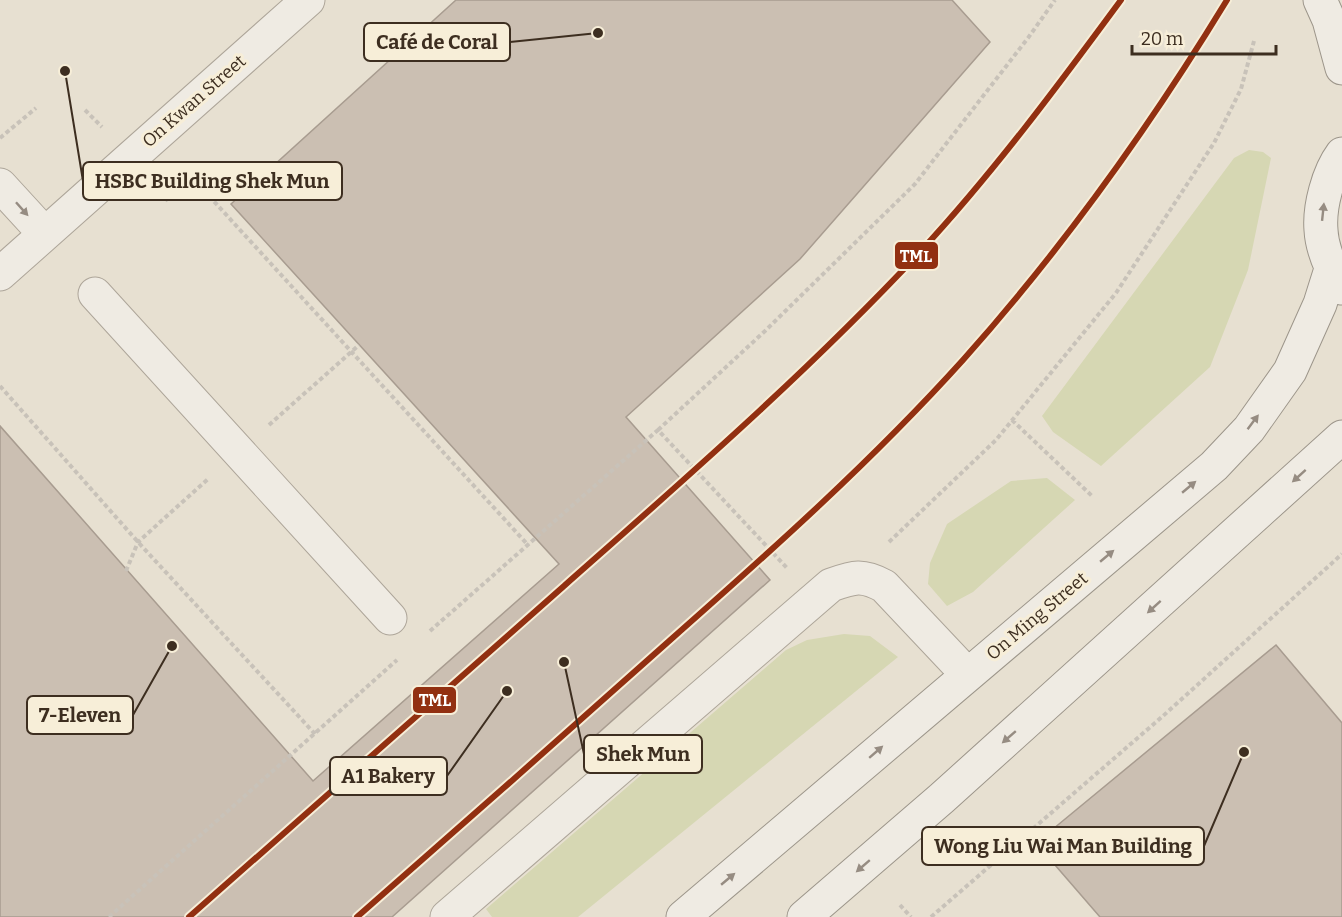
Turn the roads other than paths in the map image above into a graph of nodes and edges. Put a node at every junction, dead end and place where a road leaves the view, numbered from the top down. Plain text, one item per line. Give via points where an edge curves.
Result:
1 (308, 0) edge
2 (1320, 0) edge
3 (1342, 68) edge
4 (1342, 154) edge
5 (0, 185) edge
6 (44, 233) junction
7 (0, 274) edge
8 (1336, 279) edge
9 (95, 294) dead end
10 (1342, 437) edge
11 (390, 618) dead end
12 (967, 674) junction
13 (447, 917) edge
14 (683, 917) edge
15 (804, 917) edge

1 - 6 street, On Kwan Street
2 - 3 street
8 -> 4 street, On Ming Street via 1321,231 1325,191
5 -> 6 street
6 - 7 street, On Kwan Street
12 -> 8 street, On Ming Street via 1214,466 1248,429 1290,371 1320,304
9 - 11 street
10 -> 15 street via 942,798
12 - 13 street via 884,586 870,578 852,578 831,585
14 -> 12 street, On Ming Street

